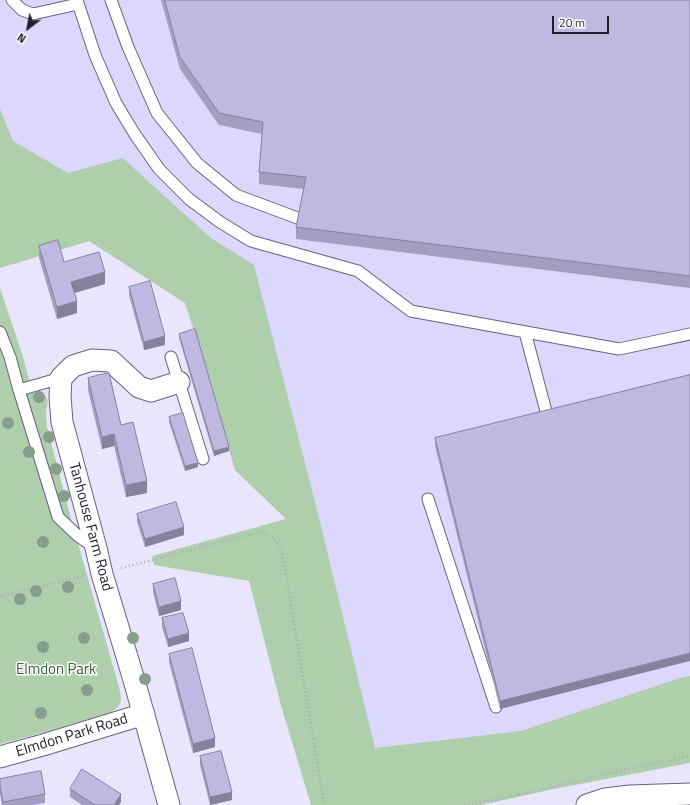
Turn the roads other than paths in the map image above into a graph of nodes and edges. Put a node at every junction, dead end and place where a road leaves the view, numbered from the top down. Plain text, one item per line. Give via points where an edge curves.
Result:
1 (12, 0) edge
2 (111, 0) edge
3 (77, 2) edge
4 (300, 219) edge
5 (0, 332) edge
6 (525, 332) junction
7 (690, 334) edge
8 (171, 357) dead end
9 (61, 378) junction
10 (179, 382) junction
11 (19, 390) junction
12 (547, 414) edge
13 (203, 459) dead end
14 (428, 499) dead end
15 (96, 548) junction
16 (496, 707) dead end
17 (144, 714) junction
18 (0, 757) edge
19 (690, 794) edge
20 (169, 805) edge
21 (587, 805) edge

1 - 3 lane via 22,10 33,14
2 - 4 lane via 157,113 197,163 236,195
3 - 6 lane via 95,55 116,103 134,133 159,169 189,199 220,222 251,241 358,271 411,312
5 - 11 lane
6 - 7 lane via 619,349
6 - 12 lane
8 - 10 lane
9 - 10 street via 74,366 92,360 111,361 138,387 151,391
9 - 11 lane
9 - 15 street, Tanhouse Farm Road via 62,422
10 - 13 lane
11 - 15 lane via 58,517 78,536
14 - 16 lane
15 - 17 street, Tanhouse Farm Road
17 - 18 street, Elmdon Park Road
17 - 20 street, Tanhouse Farm Road
19 - 21 street via 630,796 605,799

